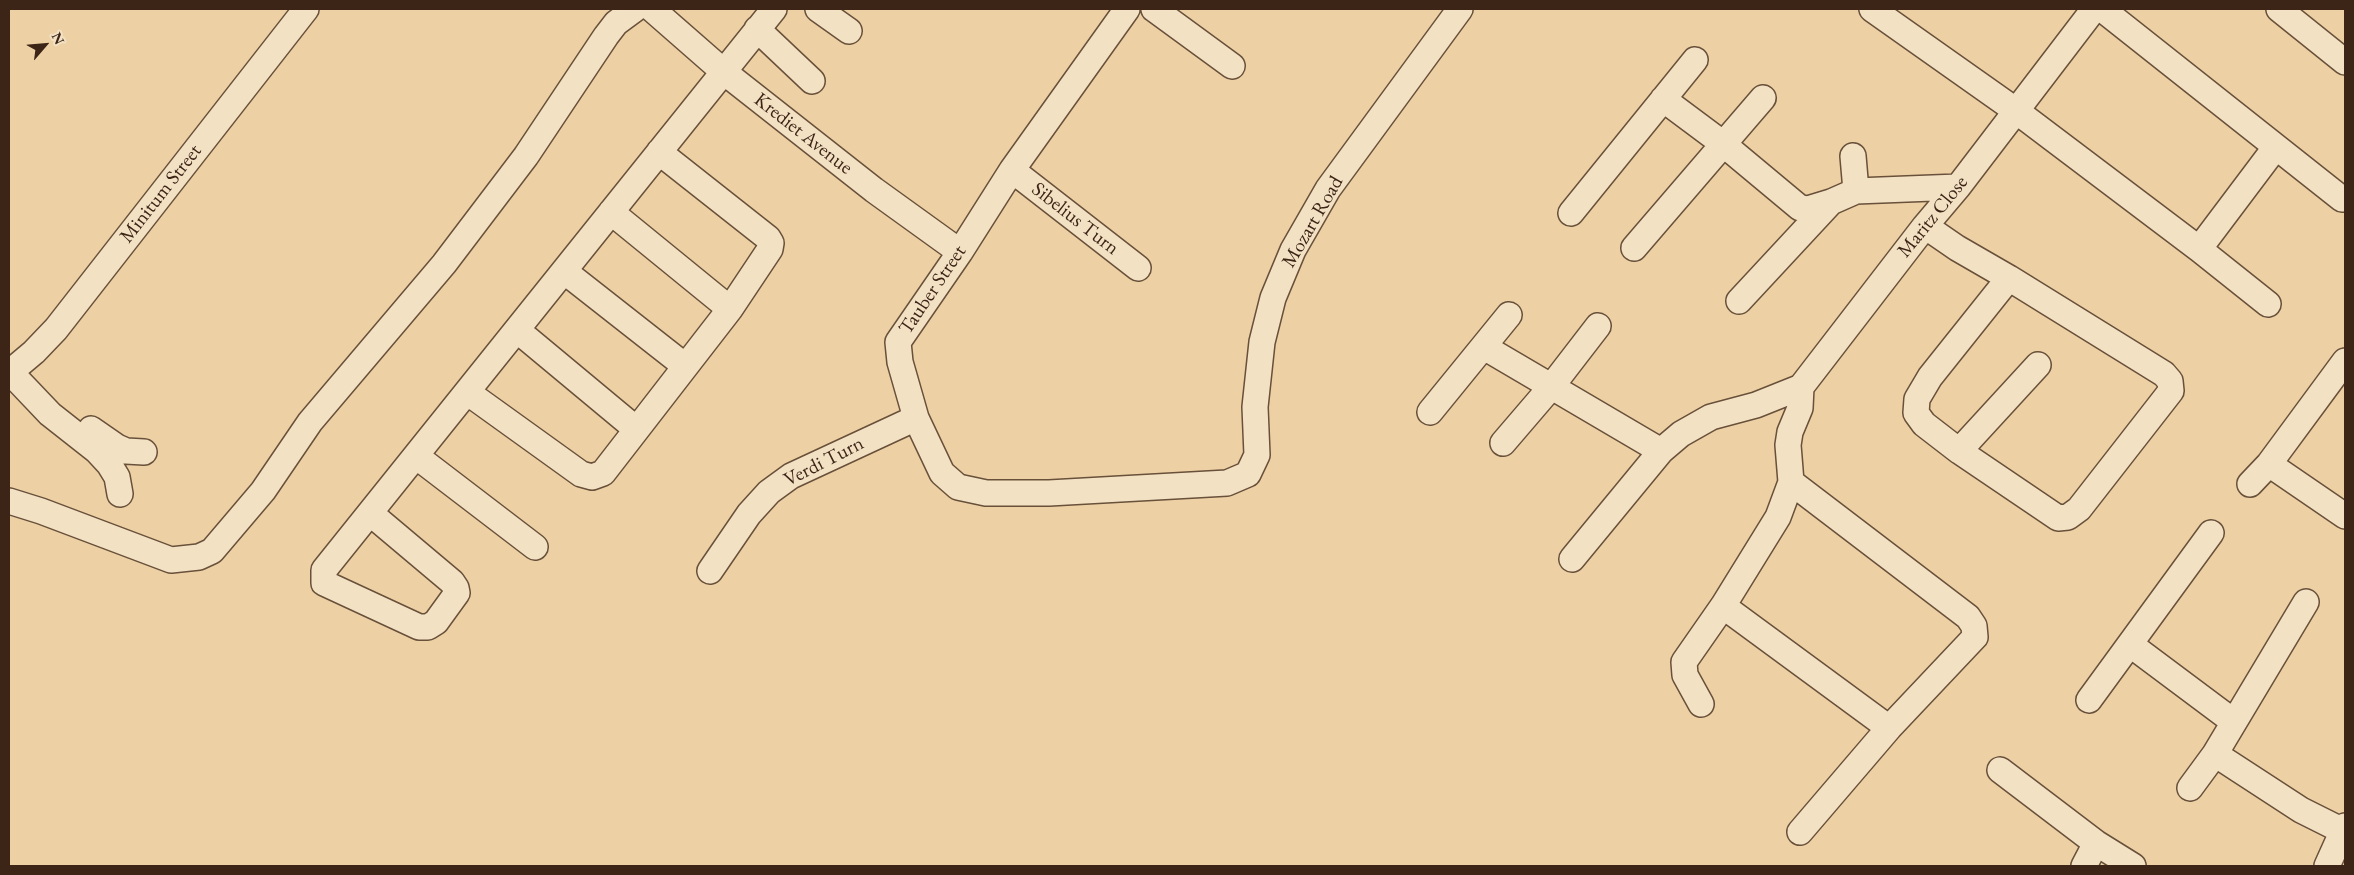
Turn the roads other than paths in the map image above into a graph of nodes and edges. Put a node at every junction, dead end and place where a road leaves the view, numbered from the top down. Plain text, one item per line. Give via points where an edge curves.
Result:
1 (306, 9) edge
2 (635, 9) edge
3 (652, 9) edge
4 (774, 9) edge
5 (818, 9) edge
6 (1127, 9) edge
7 (1154, 9) edge
8 (1460, 9) edge
9 (1872, 9) edge
10 (2094, 9) edge
11 (2102, 9) edge
12 (2279, 9) edge
13 (758, 30) junction
14 (848, 31) dead end
15 (1695, 60) dead end
16 (2345, 62) edge
17 (1232, 66) dead end
18 (724, 72) junction
19 (812, 81) dead end
20 (1763, 98) dead end
21 (1663, 99) junction
22 (2015, 110) junction
23 (1722, 143) junction
24 (2275, 148) junction
25 (659, 152) junction
26 (1853, 156) dead end
27 (1012, 170) junction
28 (1958, 187) junction
29 (1856, 191) junction
30 (2342, 199) dead end
31 (1831, 202) junction
32 (611, 212) junction
33 (1571, 213) dead end
34 (1924, 226) junction
35 (1634, 248) dead end
36 (2199, 249) junction
37 (960, 252) junction
38 (1138, 268) dead end
39 (564, 271) junction
40 (2009, 278) junction
41 (1739, 301) dead end
42 (2268, 304) dead end
43 (730, 309) junction
44 (1510, 316) dead end
45 (1598, 326) dead end
46 (517, 330) junction
47 (1484, 347) junction
48 (2345, 361) edge
49 (2038, 365) dead end
50 (685, 366) junction
51 (11, 370) edge
52 (1551, 387) junction
53 (1800, 387) junction
54 (467, 392) junction
55 (1430, 412) dead end
56 (916, 418) junction
57 (636, 430) junction
58 (1503, 443) dead end
59 (1661, 451) junction
60 (1958, 451) junction
61 (144, 452) dead end
62 (416, 456) junction
63 (2269, 464) junction
64 (1252, 469) joint
65 (1791, 482) junction
66 (2250, 484) dead end
67 (120, 494) dead end
68 (9, 501) edge
69 (370, 513) junction
70 (2345, 516) edge
71 (2211, 533) dead end
72 (535, 547) dead end
73 (1572, 559) dead end
74 (710, 571) dead end
75 (2306, 602) dead end
76 (1723, 606) junction
77 (2131, 645) junction
78 (2089, 700) dead end
79 (1701, 704) dead end
80 (2234, 722) junction
81 (1889, 728) junction
82 (2215, 754) junction
83 (2000, 770) dead end
84 (2190, 788) dead end
85 (2344, 829) edge
86 (1800, 832) dead end
87 (2096, 843) junction
88 (2084, 866) edge
89 (2133, 866) edge
90 (2327, 866) edge

1 - 51 street, Minitum Street via 56,329
2 - 68 street via 616,23 526,156 444,264 310,422 263,491 212,551 199,557 171,560
3 - 18 street, Krediet Avenue
4 - 13 street
5 - 14 street
6 - 27 street, Tauber Street
7 - 17 street
8 - 64 street, Mozart Road via 1328,189 1293,250 1273,298 1262,342 1255,407 1257,455
9 - 22 street
10 - 22 street, Maritz Close
11 - 24 street
12 - 16 street
13 - 18 street
13 - 19 street
15 - 21 street
18 - 25 street
18 - 37 street, Krediet Avenue via 874,190
20 - 23 street
21 - 23 street
21 - 33 street
22 - 28 street, Maritz Close
22 - 36 street
23 - 31 street via 1800,208 1808,209
23 - 35 street
24 - 30 street
24 - 36 street
25 - 32 street
25 - 43 street via 771,243
26 - 29 street
27 - 37 street, Tauber Street
27 - 38 street, Sibelius Turn
28 - 29 street
28 - 34 street, Maritz Close
29 - 31 street
31 - 41 street
32 - 39 street
32 - 43 street
34 - 40 street
34 - 53 street, Maritz Close
36 - 42 street
37 - 56 street, Tauber Street via 898,342 900,362
39 - 46 street
39 - 50 street
40 - 60 street via 1930,377 1917,399 1916,414
40 - 60 street via 2164,374 2170,381 2171,391 2080,508 2068,517 2058,518
43 - 50 street
44 - 47 street
45 - 52 street
46 - 54 street
46 - 57 street
47 - 52 street
47 - 55 street
48 - 63 street
49 - 60 street
50 - 57 street
51 - 61 street via 117,447
51 - 67 street via 50,414 109,464 117,477
52 - 58 street
52 - 59 street
53 - 59 street via 1756,405 1710,416
53 - 65 street via 1800,408 1788,445
54 - 57 street via 581,474 603,473
54 - 62 street
56 - 64 street, Tauber Street via 942,473 958,487 986,493 1227,483
56 - 74 street, Verdi Turn via 791,476 769,492 749,514
59 - 73 street
62 - 69 street
62 - 72 street
63 - 66 street
63 - 70 street
65 - 76 street via 1778,517
65 - 81 street via 1968,617 1974,626 1975,637
69 - 69 street via 324,570 324,583 419,627 436,622 457,593 456,588
71 - 77 street
75 - 80 street
76 - 79 street via 1684,662 1685,675
76 - 81 street
77 - 78 street
77 - 80 street
80 - 82 street
81 - 86 street
82 - 84 street
82 - 85 street via 2301,810
83 - 87 street
85 - 90 street
87 - 88 street
87 - 89 street

